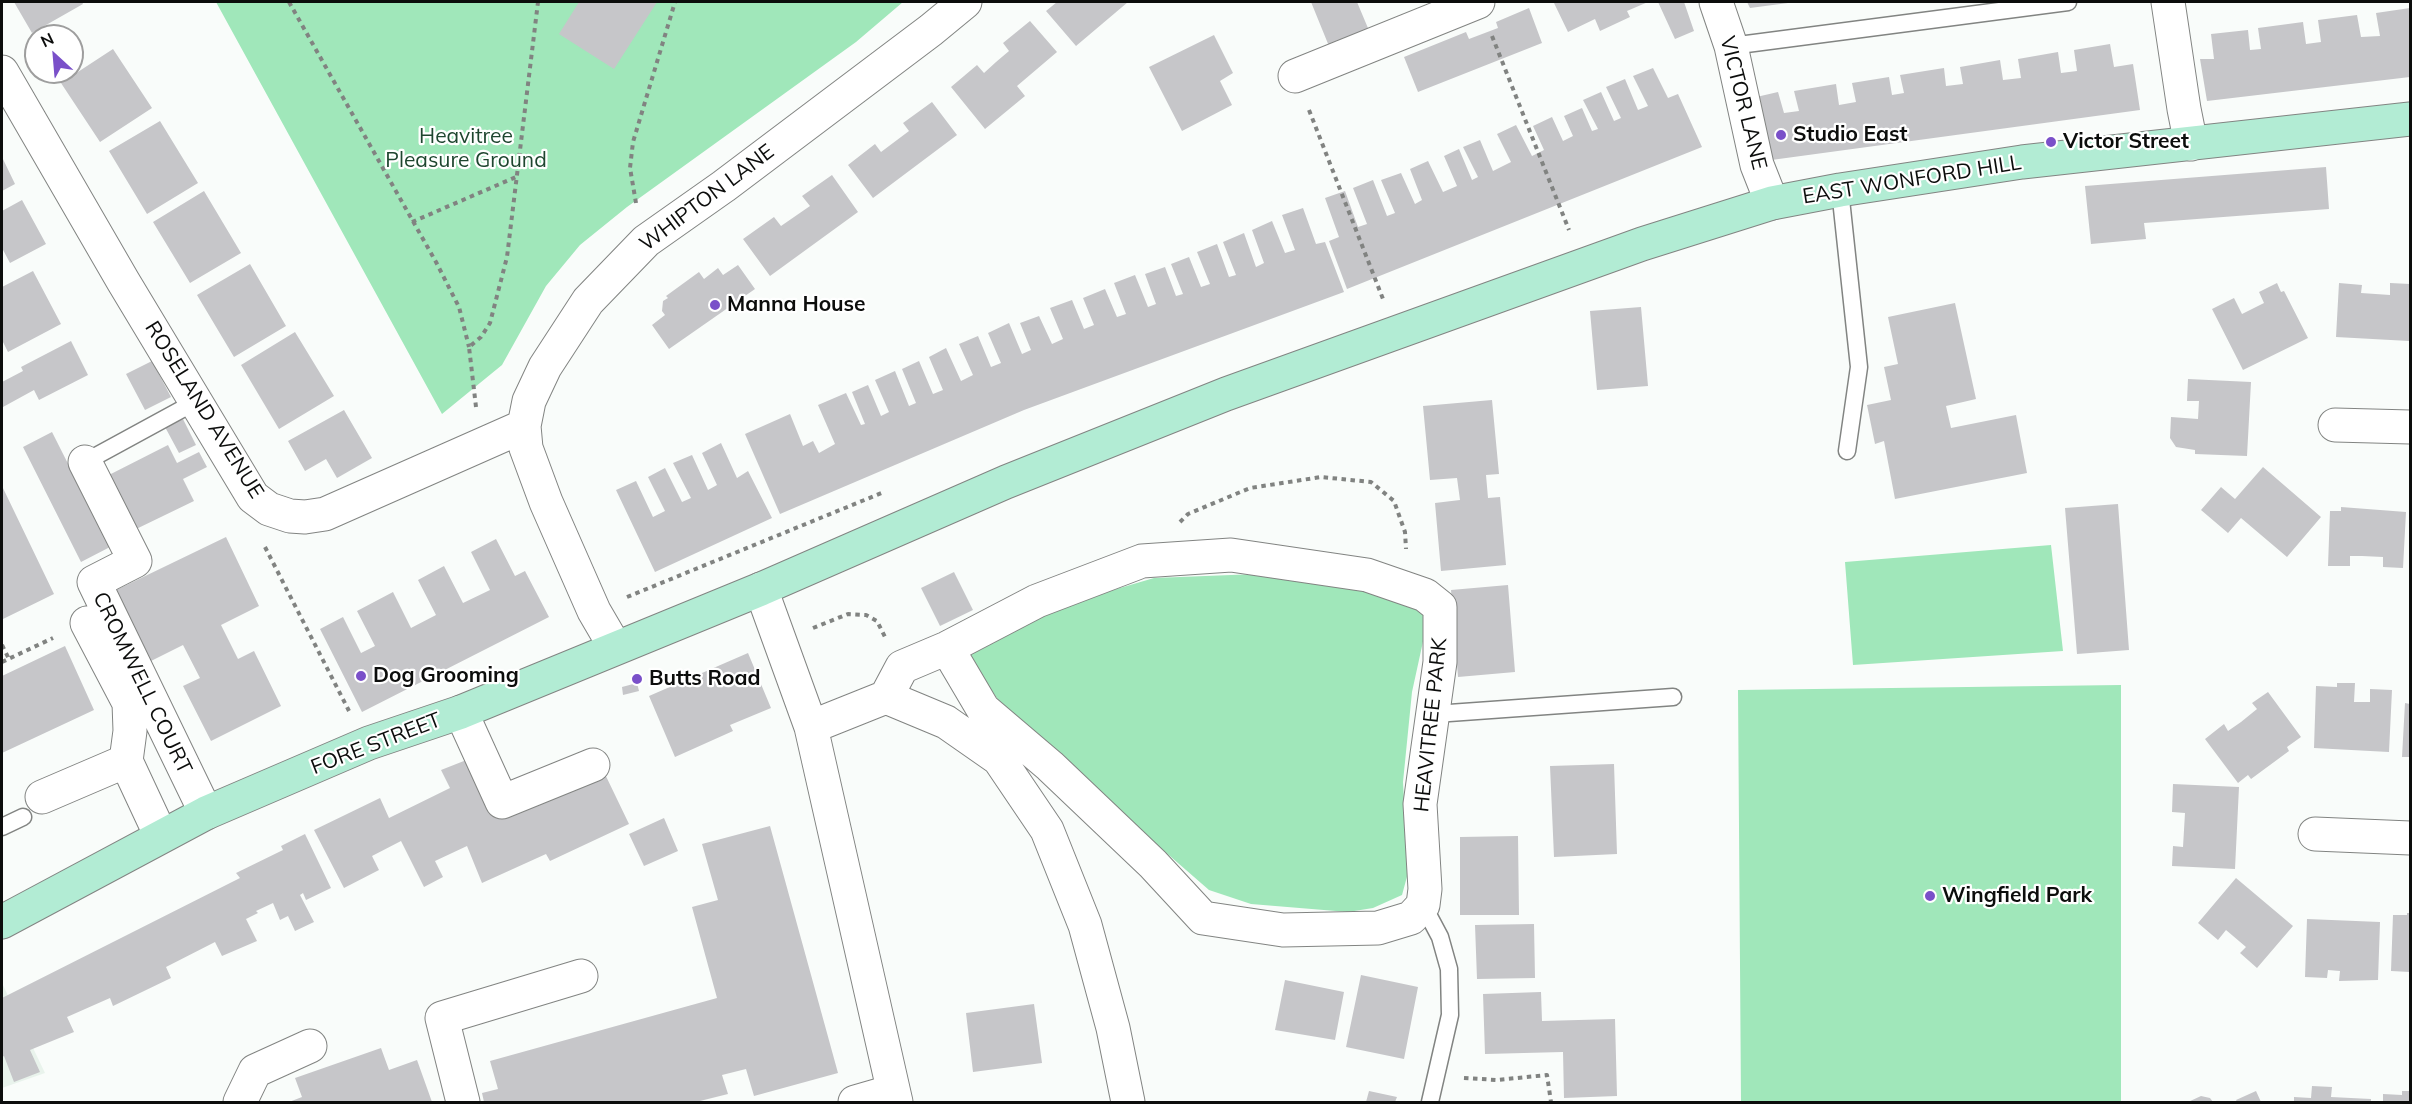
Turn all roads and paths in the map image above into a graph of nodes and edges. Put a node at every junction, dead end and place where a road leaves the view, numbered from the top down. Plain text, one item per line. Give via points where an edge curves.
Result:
1 (289, 2) edge
2 (538, 2) edge
3 (675, 2) edge
4 (965, 2) edge
5 (1478, 2) edge
6 (1716, 2) edge
7 (2068, 2) edge
8 (2168, 2) edge
9 (1445, 7) edge
10 (1491, 34) dead end
11 (1731, 46) junction
12 (1295, 76) joint
13 (6, 89) edge
14 (2410, 120) edge
15 (2192, 144) junction
16 (517, 177) junction
17 (1840, 190) junction
18 (1772, 203) junction
19 (412, 222) junction
20 (1569, 230) dead end
21 (646, 241) junction
22 (1384, 301) dead end
23 (469, 347) junction
24 (197, 401) junction
25 (2335, 425) dead end
26 (524, 426) junction
27 (2410, 427) edge
28 (480, 444) junction
29 (1847, 451) dead end
30 (85, 462) joint
31 (269, 509) junction
32 (1142, 561) junction
33 (761, 589) junction
34 (1411, 591) junction
35 (87, 622) joint
36 (781, 640) junction
37 (2, 645) edge
38 (615, 647) junction
39 (947, 648) junction
40 (9, 659) junction
41 (2, 662) edge
42 (889, 693) junction
43 (1673, 697) dead end
44 (461, 712) junction
45 (1435, 714) junction
46 (353, 721) dead end
47 (811, 727) junction
48 (126, 761) junction
49 (593, 765) dead end
50 (32, 807) joint
51 (206, 813) junction
52 (2, 827) edge
53 (2315, 834) dead end
54 (161, 836) junction
55 (2410, 838) edge
56 (1423, 905) junction
57 (2, 922) edge
58 (581, 976) dead end
59 (310, 1046) dead end
60 (1436, 1076) junction
61 (895, 1097) edge
62 (240, 1102) edge
63 (463, 1102) edge
64 (855, 1102) edge
65 (1128, 1102) edge
66 (1430, 1102) edge
67 (1551, 1102) edge

1 - 19 path
2 - 16 path
3 - 21 path via 633,142 632,190
4 - 21 street, WHIPTON LANE
5 - 9 street
6 - 11 street, VICTOR LANE
7 - 11 lane
8 - 15 street
9 - 12 street
10 - 20 path
11 - 18 street, VICTOR LANE via 1757,165
12 - 22 path
13 - 24 street, ROSELAND AVENUE
14 - 15 main road, EAST WONFORD HILL
15 - 17 main road, EAST WONFORD HILL via 2022,162
16 - 19 path
16 - 23 path via 498,298 490,323
17 - 18 main road, EAST WONFORD HILL
17 - 29 lane via 1859,367
18 - 33 main road, EAST WONFORD HILL via 1642,244 1226,394 1006,482
19 - 23 path via 459,308
21 - 26 street, WHIPTON LANE via 588,301 545,368 529,401
23 - 28 path
24 - 30 lane, CROMWELL COURT
24 - 31 street, ROSELAND AVENUE via 253,497
25 - 27 street
26 - 28 street, ROSELAND AVENUE
26 - 38 street, WHIPTON LANE via 526,448 546,502 594,611
28 - 31 street, ROSELAND AVENUE via 325,514 290,516
30 - 51 street, CROMWELL COURT via 135,561 94,582
31 - 46 path via 264,545
32 - 34 street, HEAVITREE PARK via 1231,555 1367,575
32 - 34 path via 1188,514 1250,488 1321,477 1371,482 1394,501 1404,532
32 - 39 street, HEAVITREE PARK via 1037,601
33 - 36 street
33 - 38 main road, FORE STREET
34 - 45 street, HEAVITREE PARK via 1425,595 1440,607
35 - 40 path
35 - 48 street via 129,703
36 - 42 path via 848,614 866,615 877,621 885,638 882,671
36 - 47 street
37 - 40 path
38 - 44 main road, FORE STREET
39 - 42 street, HEAVITREE PARK via 902,667
39 - 56 street via 983,709 1059,774 1203,918 1283,930 1378,928 1411,918
40 - 41 path
42 - 47 street
42 - 65 street via 946,722 999,759 1047,830 1084,925 1113,1028
43 - 45 lane
44 - 49 street via 502,802
44 - 51 main road, FORE STREET via 369,743
45 - 56 street, HEAVITREE PARK via 1420,804
47 - 61 street
48 - 50 street
48 - 54 street
50 - 52 lane
51 - 54 main road, FORE STREET
53 - 55 street
54 - 57 main road, FORE STREET
56 - 60 lane via 1440,937 1449,969 1450,1016
58 - 63 street via 442,1018
59 - 62 street via 255,1071
60 - 66 lane
60 - 67 path via 1497,1080 1547,1075
61 - 64 street

